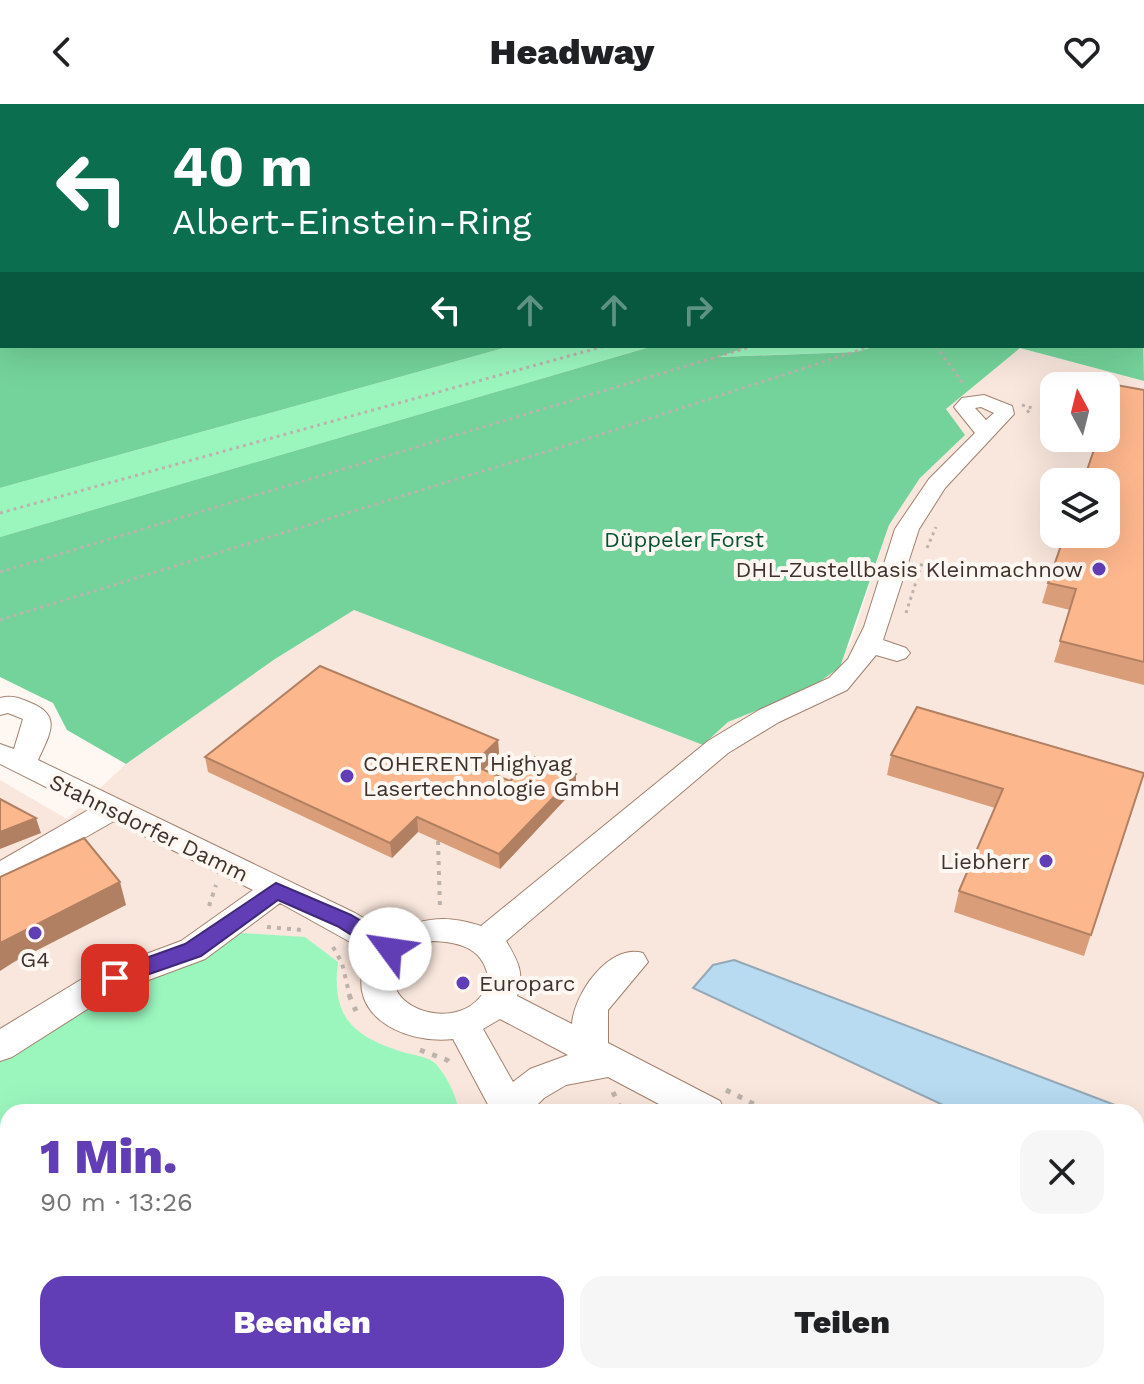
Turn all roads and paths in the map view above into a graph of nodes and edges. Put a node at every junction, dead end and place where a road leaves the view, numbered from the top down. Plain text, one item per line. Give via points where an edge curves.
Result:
1 (598, 348) edge
2 (746, 348) edge
3 (866, 348) edge
4 (937, 348) edge
5 (976, 401) joint
6 (1019, 404) dead end
7 (1021, 419) dead end
8 (0, 513) edge
9 (937, 524) dead end
10 (0, 572) edge
11 (0, 620) edge
12 (885, 649) junction
13 (0, 707) edge
14 (11, 759) edge
15 (112, 809) junction
16 (438, 841) edge
17 (0, 875) edge
18 (210, 875) dead end
19 (276, 890) junction
20 (440, 909) dead end
21 (204, 914) dead end
22 (486, 940) junction
23 (390, 949) junction
24 (631, 962) dead end
25 (496, 1001) junction
26 (461, 1023) junction
27 (0, 1047) edge
28 (597, 1067) junction
29 (710, 1098) edge
30 (506, 1104) edge
31 (515, 1104) edge
32 (618, 1104) edge
33 (736, 1104) edge

1 - 8 path
2 - 10 path
3 - 11 path
4 - 5 path
5 - 12 street via 1005,410 937,484 907,529
6 - 7 path via 1032,408
9 - 12 path
12 - 22 street via 859,662 838,684 718,747
13 - 14 street, Stahnsdorfer Damm via 10,704 37,715 36,732
14 - 15 street, Stahnsdorfer Damm
15 - 17 street
15 - 19 street, Stahnsdorfer Damm
16 - 20 path
18 - 21 path via 216,891
19 - 23 street, Stahnsdorfer Damm
19 - 27 street via 193,950 99,985
22 - 23 street via 460,929 429,929
22 - 25 street via 505,968
23 - 26 street via 376,978 386,1008 419,1026
24 - 28 street via 594,999 586,1023
25 - 26 street
25 - 28 street
26 - 30 street
28 - 29 street
28 - 31 street via 550,1072
28 - 32 path
29 - 33 path

